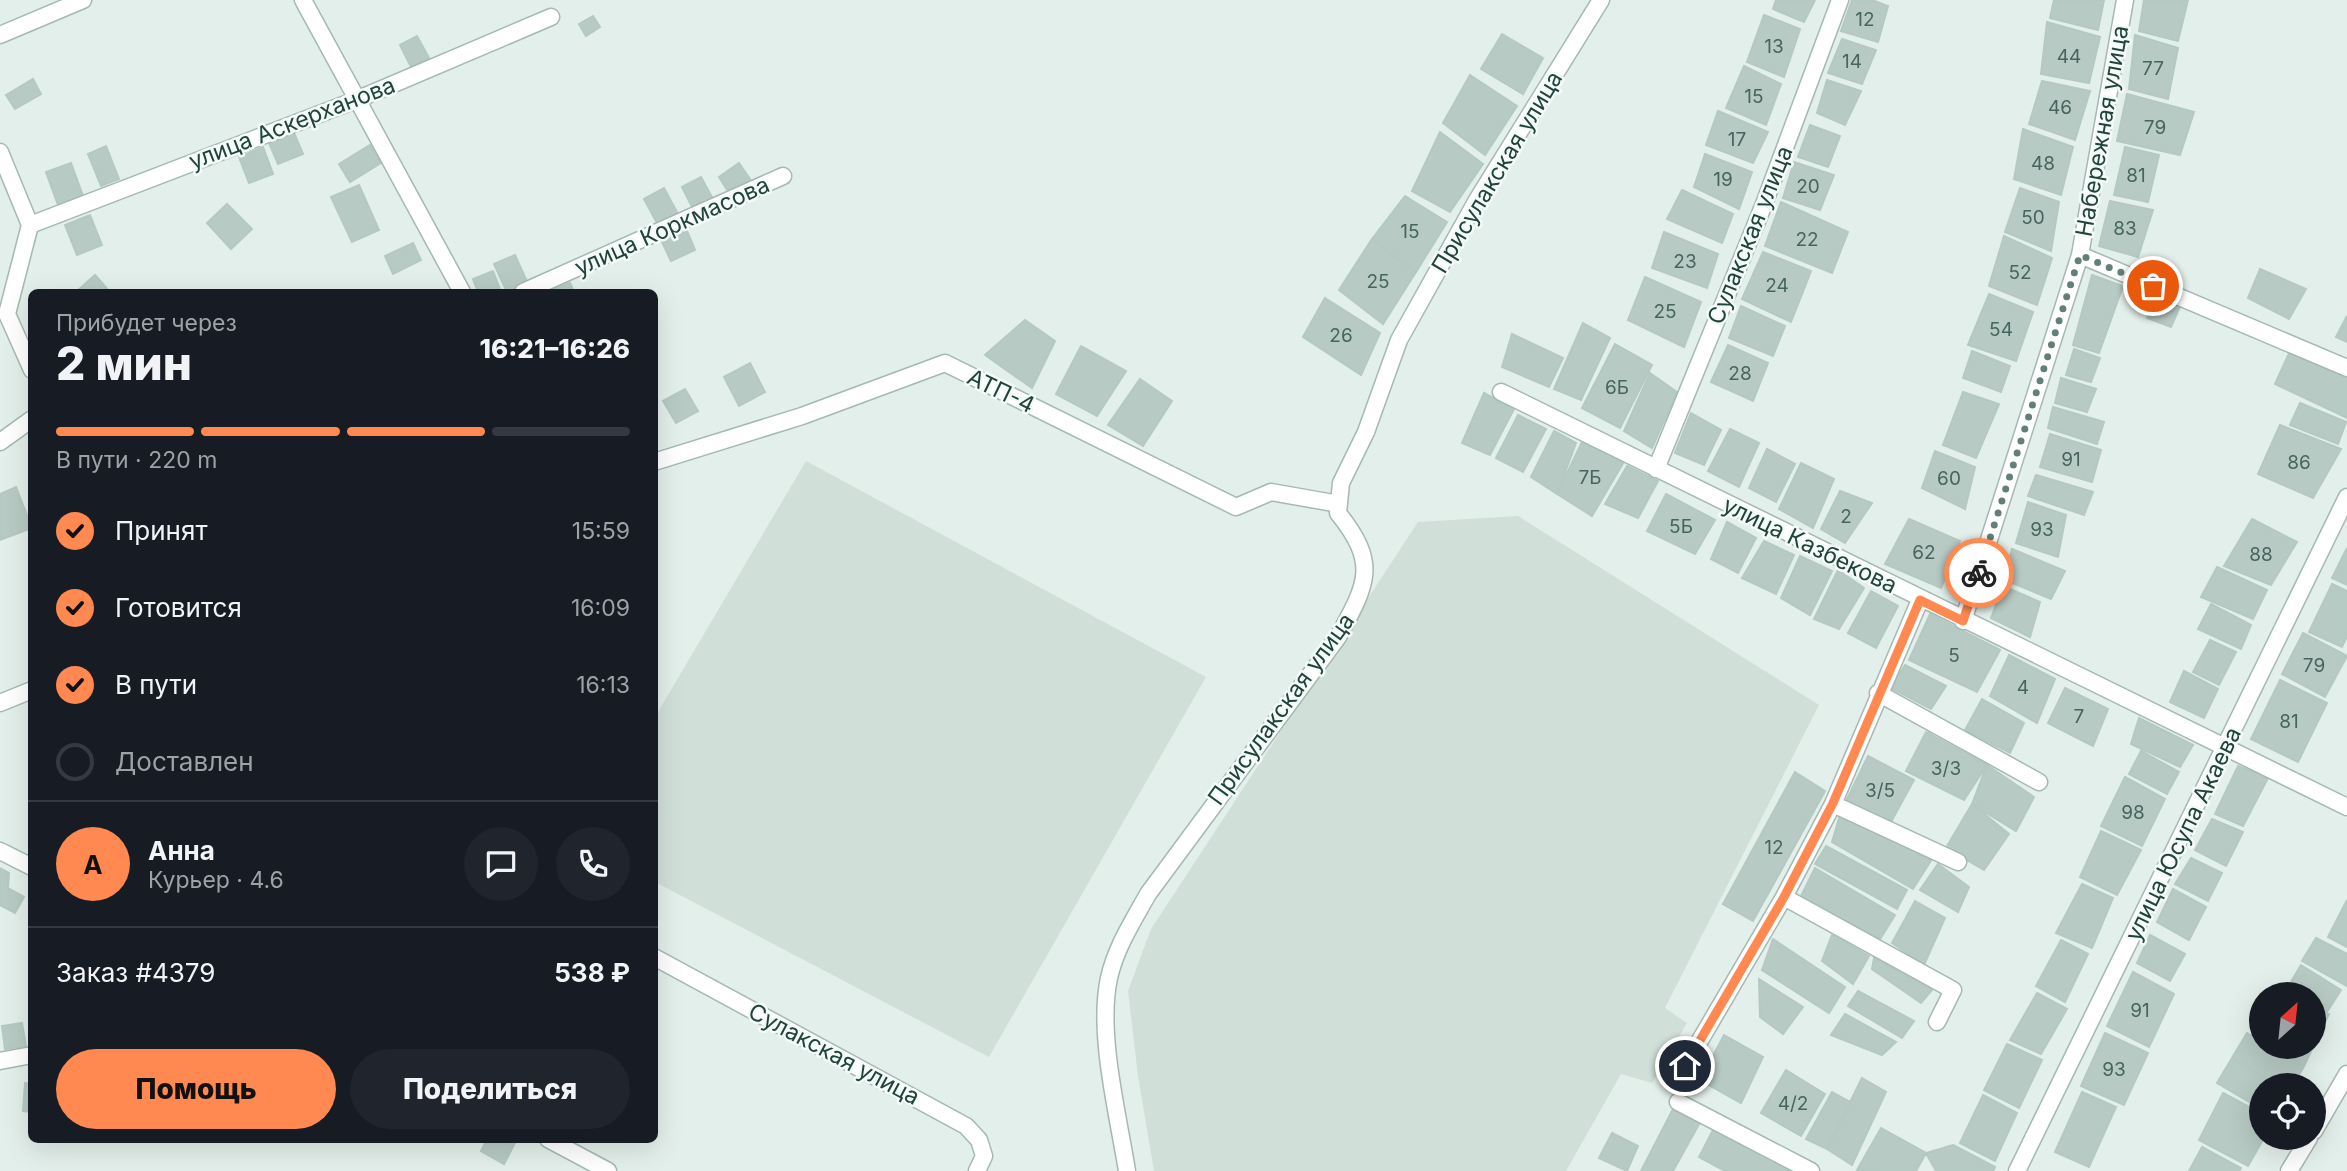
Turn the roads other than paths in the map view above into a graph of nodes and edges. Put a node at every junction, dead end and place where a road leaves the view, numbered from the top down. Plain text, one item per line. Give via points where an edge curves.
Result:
1 (83, 0) edge
2 (303, 0) edge
3 (1601, 0) edge
4 (1840, 0) edge
5 (2125, 0) edge
6 (551, 17) dead end
7 (0, 35) edge
8 (356, 100) junction
9 (0, 152) edge
10 (783, 176) dead end
11 (30, 225) junction
12 (2080, 255) junction
13 (0, 271) edge
14 (17, 275) junction
15 (460, 289) edge
16 (530, 289) edge
17 (28, 361) edge
18 (2347, 368) edge
19 (1501, 392) dead end
20 (28, 422) edge
21 (0, 442) edge
22 (658, 461) edge
23 (1657, 469) junction
24 (2347, 497) edge
25 (1339, 504) junction
26 (1920, 600) junction
27 (1963, 621) junction
28 (28, 692) edge
29 (1878, 693) junction
30 (0, 703) edge
31 (2225, 748) junction
32 (2039, 782) dead end
33 (1833, 803) junction
34 (2347, 807) edge
35 (0, 851) edge
36 (1958, 862) dead end
37 (28, 865) edge
38 (1784, 897) junction
39 (658, 959) edge
40 (1937, 1022) dead end
41 (28, 1056) edge
42 (0, 1061) edge
43 (1685, 1066) dead end
44 (2347, 1074) edge
45 (1678, 1102) dead end
46 (2326, 1110) edge
47 (556, 1143) edge
48 (2302, 1150) edge
49 (608, 1171) edge
50 (977, 1171) edge
51 (1126, 1171) edge
52 (1811, 1171) edge
53 (2017, 1171) edge
54 (2290, 1171) edge

1 - 7 street
2 - 8 street
3 - 25 street, Присулакская улица via 1477,200 1399,340 1366,432 1341,483
4 - 23 street, Сулакская улица
5 - 12 street, Набережная улица
6 - 8 street, улица Аскерханова
8 - 11 street, улица Аскерханова
8 - 15 street
9 - 11 street
10 - 16 street, улица Коркмасова
11 - 14 street
12 - 18 street
12 - 27 street, Набережная улица
13 - 14 street
14 - 17 street via 7,314
19 - 23 street, улица Казбекова
20 - 21 street
22 - 25 street, АТП-4 via 802,416 945,363 1237,507 1271,492
23 - 26 street, улица Казбекова
24 - 31 street, улица Юсупа Акаева
25 - 51 street, Присулакская улица via 1338,513 1366,559 1359,599 1338,637 1148,894 1122,940 1110,977 1104,1014
26 - 27 street, улица Казбекова
26 - 29 street
27 - 31 street, улица Казбекова
28 - 30 street
29 - 32 street
29 - 33 street
31 - 34 street, улица Казбекова
31 - 53 street, улица Юсупа Акаева
33 - 36 street
33 - 38 street
35 - 37 street
38 - 40 street via 1954,990
38 - 43 street
39 - 50 street, Сулакская улица via 967,1126 979,1140 984,1156
41 - 42 street
44 - 46 street
45 - 52 street
47 - 49 street
48 - 54 street

